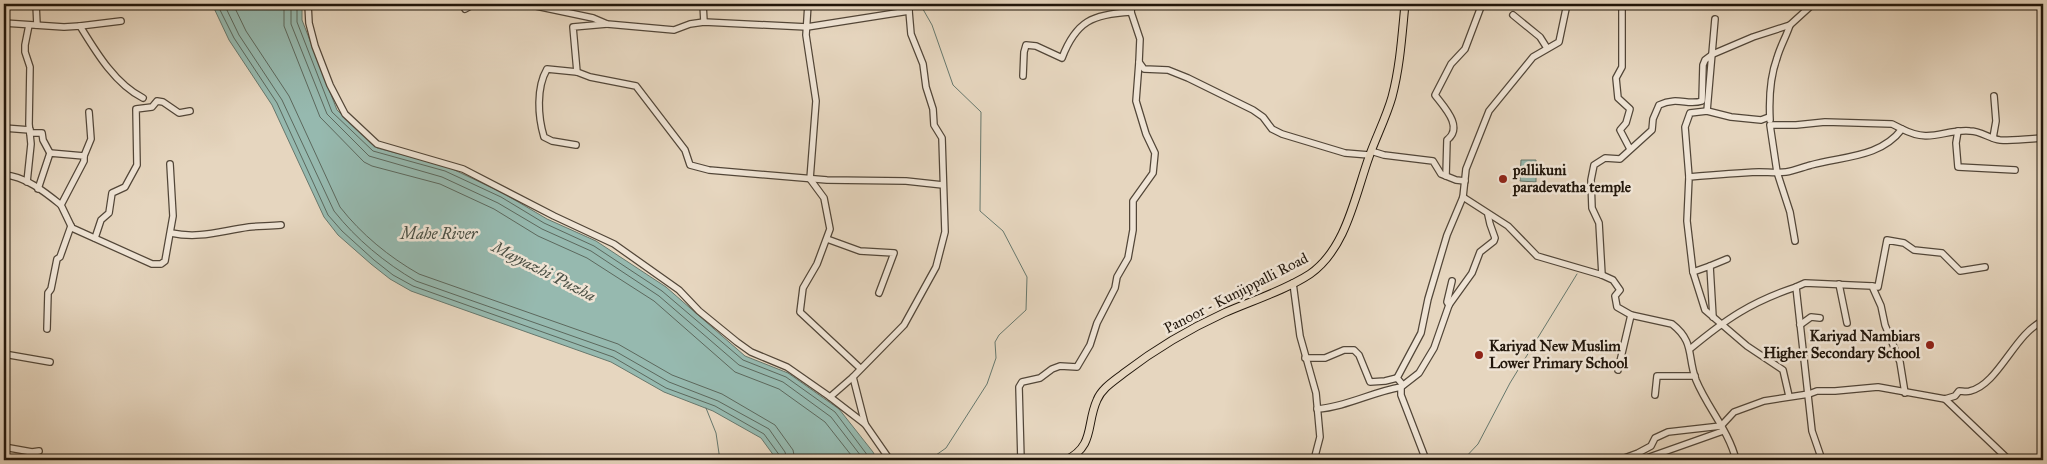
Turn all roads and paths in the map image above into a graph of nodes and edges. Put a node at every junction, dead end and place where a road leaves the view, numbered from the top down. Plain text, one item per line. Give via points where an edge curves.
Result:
1 (36, 4) edge
2 (308, 4) edge
3 (474, 4) edge
4 (534, 4) edge
5 (703, 4) edge
6 (808, 4) edge
7 (910, 4) edge
8 (1132, 4) edge
9 (1405, 4) edge
10 (1482, 4) edge
11 (1567, 4) edge
12 (1621, 4) edge
13 (1814, 4) edge
14 (465, 9) dead end
15 (909, 11) junction
16 (1131, 12) junction
17 (1512, 15) dead end
18 (1715, 19) dead end
19 (121, 21) dead end
20 (704, 22) junction
21 (4, 23) edge
22 (29, 24) junction
23 (606, 24) junction
24 (37, 25) junction
25 (1790, 25) junction
26 (80, 26) junction
27 (807, 27) junction
28 (1546, 48) junction
29 (1713, 54) junction
30 (1139, 62) junction
31 (577, 72) junction
32 (1022, 76) dead end
33 (1994, 96) dead end
34 (143, 98) dead end
35 (190, 111) dead end
36 (1707, 111) junction
37 (89, 112) dead end
38 (1769, 117) junction
39 (1770, 125) junction
40 (4, 128) edge
41 (1902, 129) junction
42 (1958, 130) junction
43 (30, 131) junction
44 (1993, 138) junction
45 (2043, 138) edge
46 (576, 145) dead end
47 (1630, 149) junction
48 (50, 153) junction
49 (1370, 153) junction
50 (84, 156) junction
51 (170, 164) dead end
52 (2015, 170) dead end
53 (1777, 172) junction
54 (4, 175) edge
55 (1446, 176) junction
56 (1689, 177) junction
57 (810, 179) junction
58 (1465, 181) junction
59 (27, 182) junction
60 (943, 185) junction
61 (38, 189) junction
62 (1463, 198) junction
63 (61, 205) junction
64 (1488, 215) junction
65 (281, 225) dead end
66 (71, 226) junction
67 (171, 233) junction
68 (95, 238) junction
69 (827, 239) junction
70 (1795, 241) dead end
71 (1727, 259) dead end
72 (1710, 266) junction
73 (1985, 267) dead end
74 (1693, 272) junction
75 (1602, 275) junction
76 (1452, 281) dead end
77 (1293, 283) junction
78 (1839, 284) junction
79 (1872, 286) junction
80 (1796, 287) junction
81 (879, 293) dead end
82 (1449, 305) junction
83 (1631, 315) junction
84 (1713, 317) junction
85 (1820, 318) dead end
86 (2043, 321) edge
87 (1847, 323) dead end
88 (1720, 324) junction
89 (1800, 325) junction
90 (46, 330) dead end
91 (1690, 349) junction
92 (4, 354) edge
93 (1305, 358) junction
94 (50, 362) dead end
95 (860, 368) junction
96 (1618, 370) dead end
97 (1695, 376) junction
98 (853, 377) junction
99 (1397, 378) junction
100 (1402, 386) junction
101 (1905, 393) junction
102 (1809, 394) junction
103 (1655, 395) dead end
104 (1789, 396) junction
105 (830, 397) junction
106 (1945, 399) junction
107 (1317, 409) junction
108 (865, 424) junction
109 (1722, 428) junction
110 (4, 447) edge
111 (39, 451) dead end
112 (890, 460) edge
113 (1021, 460) edge
114 (1066, 460) edge
115 (1314, 460) edge
116 (1426, 460) edge
117 (1619, 460) edge
118 (1641, 460) edge
119 (1736, 460) edge
120 (1822, 460) edge
121 (2009, 460) edge

1 - 24 street
2 - 105 street via 315,46 330,85 345,114 377,144 463,169 614,244 679,290 699,311 751,352 787,367
3 - 14 street
4 - 23 street
5 - 20 street
6 - 27 street
7 - 15 street
8 - 16 street
9 - 49 main road, Panoor - Kunjippalli Road via 1392,97
10 - 55 street via 1465,49 1451,64 1436,95 1453,121 1454,130 1447,140
11 - 28 street via 1562,38
12 - 47 street via 1622,67 1616,78 1618,98 1630,109 1620,130
13 - 25 street
15 - 27 street
15 - 60 street via 910,34 923,64 934,125 942,138
16 - 30 street via 1140,38
16 - 32 street via 1097,16 1085,22 1070,37 1062,58 1026,45
17 - 28 street via 1540,37
18 - 29 street
19 - 26 street
20 - 23 street via 674,30
20 - 27 street
21 - 22 street
22 - 24 street
22 - 43 street via 25,52 30,63
23 - 31 street via 573,27
24 - 26 street
25 - 29 street
25 - 38 street via 1776,60
26 - 34 street via 95,52 129,91
27 - 57 street via 816,102
28 - 58 street via 1533,57 1489,111 1466,169
29 - 36 street
29 - 47 street via 1703,66 1702,101 1669,100 1659,105 1652,119 1652,130
30 - 49 street via 1144,68 1168,70 1243,104 1263,117 1276,132 1345,152
30 - 113 street via 1136,101 1155,152 1153,173 1133,201 1134,230 1128,258 1116,277 1090,345 1077,367 1052,368 1040,378 1022,382 1018,387
31 - 46 street via 548,69 539,102 544,138
31 - 57 street via 636,86 684,150 690,165 709,170
33 - 44 street via 1996,121
35 - 68 street via 180,113 158,101 152,106 136,109 137,165 125,187 112,193 109,212 101,220
36 - 38 street via 1761,120
36 - 56 street via 1690,113 1685,127
37 - 50 street via 90,139
38 - 39 street
39 - 41 street via 1825,122 1892,124
39 - 53 street
40 - 43 street
41 - 42 street via 1921,136 1944,135
41 - 53 street via 1891,140 1863,155
42 - 44 street via 1972,130
42 - 52 street via 1958,167
43 - 48 street via 42,132
43 - 59 street
44 - 45 street
47 - 75 street via 1620,159 1605,158 1594,165 1592,208 1599,222
48 - 50 street
48 - 61 street
49 - 55 street via 1433,161 1438,172
49 - 77 main road, Panoor - Kunjippalli Road via 1342,234 1321,264
50 - 63 street
51 - 67 street
53 - 56 street
53 - 70 street
54 - 59 street
55 - 58 street
56 - 74 street via 1687,221
57 - 60 street
57 - 69 street via 824,198 830,229
58 - 62 street
59 - 61 street
60 - 95 street via 945,232 936,267 904,325
61 - 63 street
62 - 64 street
62 - 99 street via 1447,235 1420,333
63 - 66 street
64 - 75 street via 1508,226 1537,256
64 - 82 street via 1494,241 1480,252 1472,273
65 - 67 street via 248,227 204,236
66 - 68 street
66 - 90 street via 57,259 48,293
67 - 68 street via 165,261 161,264 152,264
69 - 81 street via 860,251 894,253
69 - 95 street via 803,288 800,312
71 - 72 street
72 - 74 street
72 - 84 street
73 - 79 street via 1960,271 1942,254 1914,250 1904,242 1886,240 1878,287
74 - 84 street via 1705,310
75 - 83 street via 1613,280 1620,290 1615,296 1617,307
76 - 82 street
77 - 93 street via 1297,325
77 - 114 main road, Panoor - Kunjippalli Road via 1221,315 1155,351 1124,373 1101,393 1085,444 1075,456
78 - 79 street
78 - 80 street via 1805,283
78 - 87 street
79 - 101 street via 1900,362
80 - 88 street via 1764,298
80 - 89 street
82 - 100 street via 1434,348 1419,374
83 - 91 street via 1672,324
83 - 96 street
84 - 88 street
85 - 89 street via 1811,317
86 - 106 street via 2020,340 1980,386 1970,392 1959,391
88 - 91 street
88 - 104 street via 1783,370
89 - 102 street
91 - 97 street
92 - 94 street
93 - 99 street via 1325,358 1344,350 1354,350 1370,382
93 - 107 street via 1316,393
95 - 98 street
97 - 103 street via 1657,376
97 - 109 street
98 - 105 street
98 - 108 street
99 - 100 street
100 - 107 street via 1344,405
100 - 116 street via 1401,395
101 - 102 street via 1878,387
101 - 106 street
102 - 104 street
102 - 120 street via 1812,431
104 - 109 street via 1734,412
105 - 108 street
106 - 121 street
107 - 115 street via 1320,437
108 - 112 street
109 - 117 street via 1668,432 1655,438 1651,446
109 - 118 street
109 - 119 street
110 - 111 street

